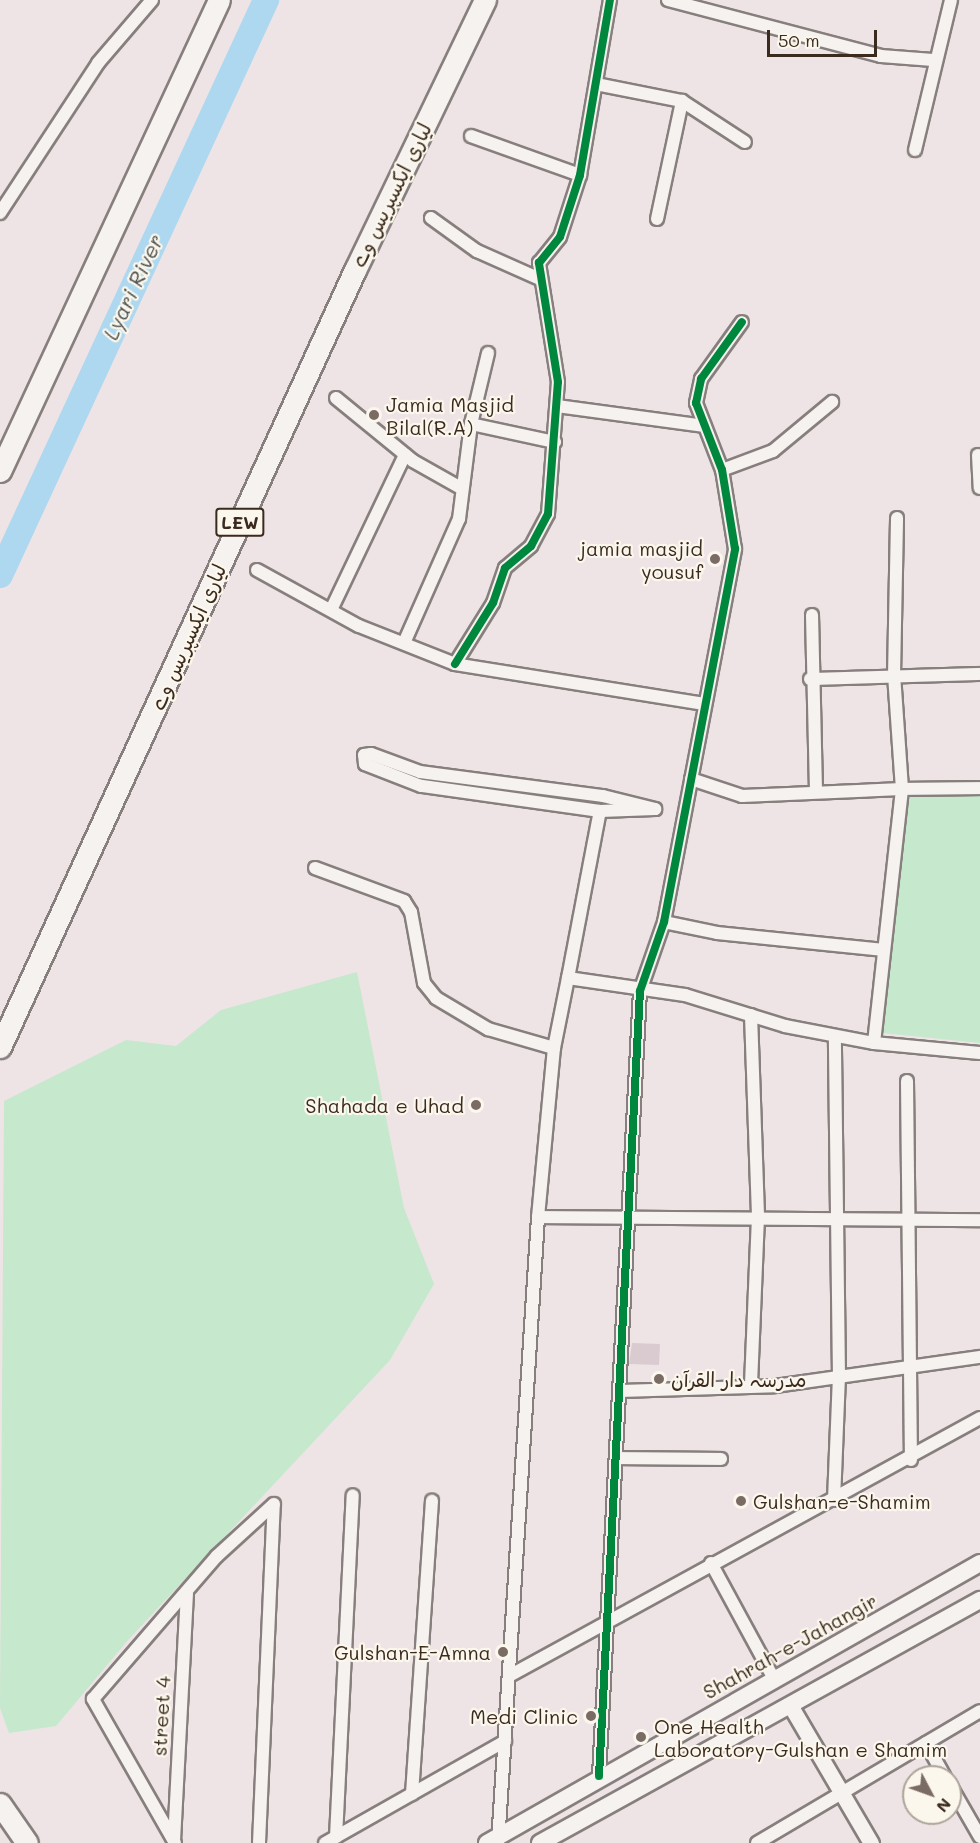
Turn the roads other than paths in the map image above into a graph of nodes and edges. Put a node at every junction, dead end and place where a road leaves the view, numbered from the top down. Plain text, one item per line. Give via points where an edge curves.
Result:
1 (152, 0) edge
2 (219, 0) edge
3 (485, 0) edge
4 (610, 0) edge
5 (668, 0) edge
6 (951, 0) edge
7 (933, 60) junction
8 (596, 84) junction
9 (682, 101) junction
10 (471, 136) dead end
11 (746, 142) dead end
12 (915, 150) dead end
13 (580, 175) junction
14 (0, 213) edge
15 (431, 218) dead end
16 (657, 219) dead end
17 (538, 278) junction
18 (742, 322) dead end
19 (488, 353) dead end
20 (336, 398) dead end
21 (832, 402) dead end
22 (558, 406) junction
23 (471, 424) junction
24 (705, 426) junction
25 (555, 442) junction
26 (405, 455) junction
27 (978, 455) dead end
28 (722, 470) junction
29 (0, 471) edge
30 (980, 479) edge
31 (461, 488) junction
32 (980, 488) edge
33 (897, 518) dead end
34 (257, 570) dead end
35 (331, 610) junction
36 (812, 615) dead end
37 (404, 643) junction
38 (456, 664) junction
39 (980, 674) edge
40 (894, 676) junction
41 (810, 679) junction
42 (705, 704) junction
43 (691, 779) junction
44 (980, 788) edge
45 (903, 789) junction
46 (816, 792) junction
47 (600, 811) junction
48 (315, 868) dead end
49 (664, 922) junction
50 (884, 950) junction
51 (568, 978) junction
52 (640, 991) junction
53 (751, 1015) junction
54 (836, 1036) junction
55 (874, 1043) junction
56 (0, 1047) edge
57 (554, 1048) junction
58 (980, 1053) edge
59 (907, 1081) dead end
60 (627, 1215) junction
61 (538, 1217) junction
62 (758, 1217) junction
63 (834, 1218) junction
64 (907, 1219) junction
65 (980, 1220) edge
66 (980, 1357) edge
67 (907, 1369) junction
68 (839, 1377) junction
69 (751, 1386) junction
70 (620, 1391) junction
71 (980, 1418) edge
72 (616, 1458) junction
73 (721, 1459) dead end
74 (910, 1460) junction
75 (353, 1495) dead end
76 (834, 1500) junction
77 (432, 1501) dead end
78 (711, 1563) junction
79 (980, 1563) edge
80 (187, 1593) junction
81 (980, 1600) edge
82 (605, 1623) junction
83 (509, 1676) junction
84 (774, 1679) junction
85 (790, 1705) junction
86 (980, 1711) edge
87 (505, 1741) junction
88 (926, 1743) junction
89 (938, 1765) edge
90 (599, 1776) junction
91 (842, 1793) junction
92 (412, 1794) junction
93 (0, 1803) edge
94 (962, 1806) edge
95 (980, 1837) edge
96 (331, 1840) edge
97 (494, 1841) edge
98 (174, 1842) edge
99 (27, 1843) edge
100 (259, 1843) edge
101 (540, 1843) edge
102 (757, 1843) edge
103 (872, 1843) edge

1 - 14 street via 98,63
2 - 29 highway
3 - 56 highway, لیاری ایکسپریس وے / LEW via 355,270
4 - 8 street
5 - 7 street via 881,56
6 - 7 street
7 - 12 street
8 - 9 street
8 - 13 street
9 - 11 street
9 - 16 street
10 - 13 street
13 - 17 street via 560,237 539,263
15 - 17 street via 477,251
17 - 22 street via 558,382
18 - 24 street via 701,379 696,404
19 - 23 street
20 - 26 street
21 - 28 street via 773,451
22 - 24 street
22 - 25 street
23 - 25 street
23 - 31 street
24 - 28 street
25 - 38 street via 548,514 531,546 505,568 493,603
26 - 31 street
26 - 35 street
27 - 30 street
28 - 42 street via 735,549
30 - 32 street
31 - 37 street via 459,519
33 - 40 street
34 - 35 street
35 - 37 street
36 - 41 street
37 - 38 street
38 - 42 street
39 - 40 street
40 - 41 street
40 - 45 street
41 - 46 street
42 - 43 street
43 - 46 street via 742,796
43 - 49 street
44 - 45 street
45 - 46 street
45 - 50 street
47 - 47 street via 421,786 364,764 363,758 370,754 420,772 603,796 655,809
47 - 51 street
48 - 57 street via 404,901 411,912 424,983 436,998 488,1029
49 - 50 street via 717,933
49 - 52 street
50 - 55 street
51 - 52 street
51 - 57 street
52 - 53 street via 685,994
52 - 60 street
53 - 54 street
53 - 62 street
54 - 55 street
54 - 63 street
55 - 58 street
57 - 61 street
59 - 64 street
60 - 61 street
60 - 62 street
60 - 70 street
61 - 83 street
62 - 63 street
62 - 69 street
63 - 64 street
63 - 68 street
64 - 65 street
64 - 67 street
66 - 67 street
67 - 68 street
67 - 74 street
68 - 69 street
68 - 76 street
69 - 70 street
70 - 72 street
71 - 74 street
72 - 73 street
72 - 82 street
74 - 76 street
75 - 96 street
76 - 78 street
77 - 92 street
78 - 82 street
78 - 84 street
79 - 84 main road, Shahrah-e-Jahangir
80 - 98 street, street 4
80 - 98 street via 93,1699
80 - 100 street via 218,1556 274,1504
81 - 85 main road
82 - 83 street
82 - 90 street
83 - 87 street
84 - 90 main road, Shahrah-e-Jahangir
85 - 91 street
85 - 101 main road
86 - 88 street
87 - 92 street
87 - 97 street
88 - 89 street
88 - 91 street
90 - 97 main road, Shahrah-e-Jahangir
91 - 102 street
91 - 103 street
92 - 96 street
93 - 99 highway
94 - 95 street

